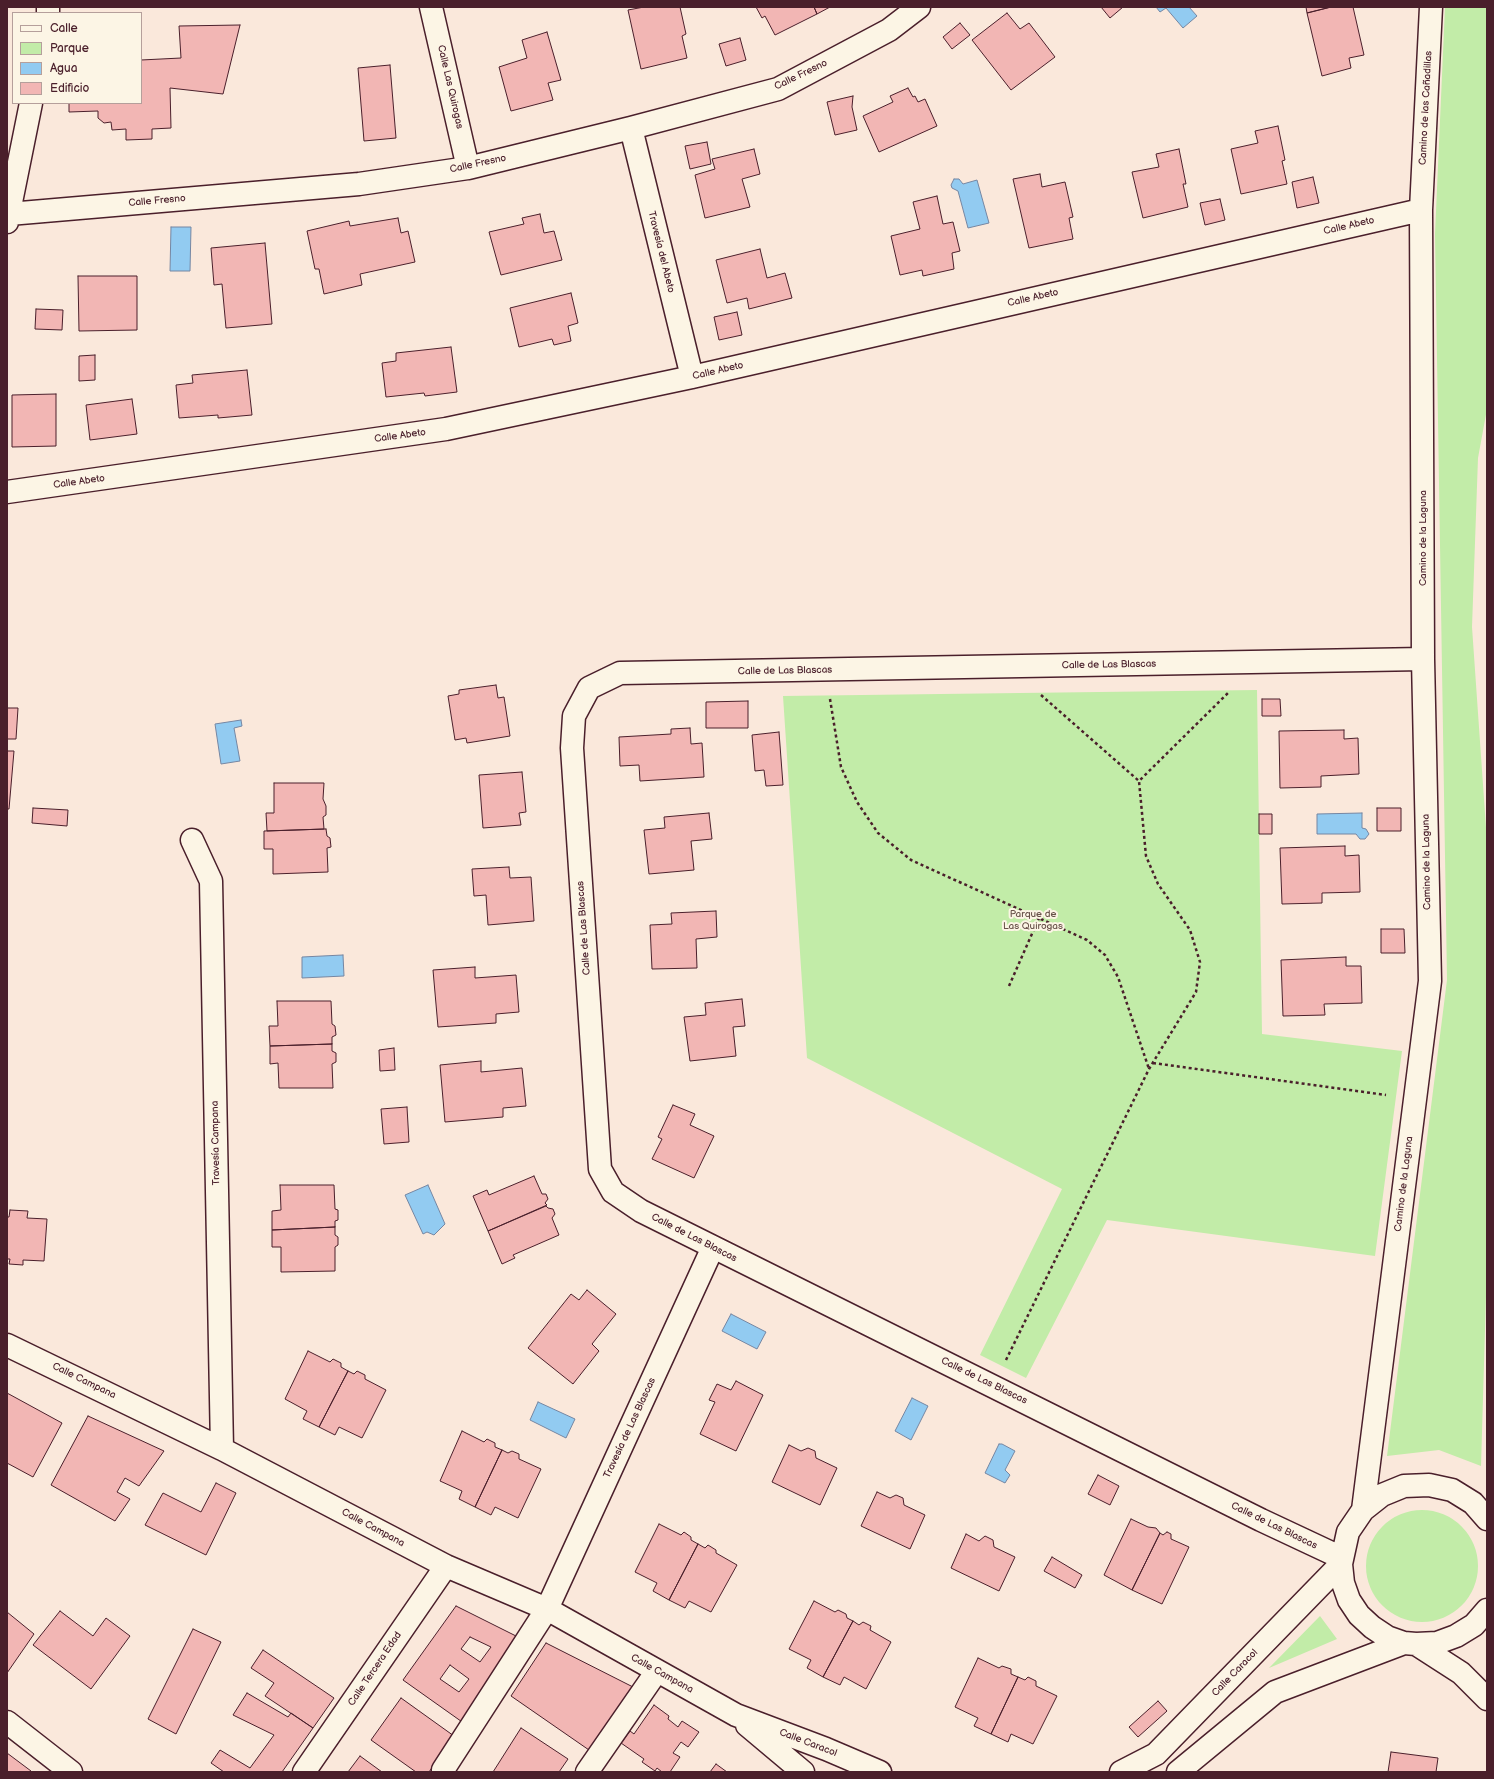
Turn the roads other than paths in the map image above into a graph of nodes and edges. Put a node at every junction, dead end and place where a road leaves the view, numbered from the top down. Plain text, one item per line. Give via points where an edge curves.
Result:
1 (431, 7) edge
2 (919, 7) edge
3 (1430, 7) edge
4 (31, 104) edge
5 (631, 128) junction
6 (468, 168) junction
7 (1421, 210) junction
8 (8, 218) edge
9 (692, 377) junction
10 (7, 492) edge
11 (1424, 659) junction
12 (192, 840) dead end
13 (713, 1247) junction
14 (7, 1345) edge
15 (222, 1449) junction
16 (1363, 1510) junction
17 (1487, 1518) edge
18 (1341, 1561) junction
19 (446, 1566) junction
20 (547, 1609) junction
21 (1487, 1610) edge
22 (1410, 1643) junction
23 (657, 1671) junction
24 (1487, 1699) edge
25 (736, 1715) junction
26 (7, 1722) edge
27 (443, 1770) dead end
28 (71, 1772) edge
29 (304, 1772) edge
30 (587, 1772) edge
31 (803, 1772) edge
32 (880, 1772) edge
33 (1121, 1772) edge
34 (1178, 1772) edge

1 - 6 street, Calle Las Quirogas
2 - 5 street, Calle Fresno via 889,30 778,89
3 - 7 street, Camino de las Cañadillas
4 - 8 street
5 - 6 street, Calle Fresno
5 - 9 street, Travesía del Abeto
6 - 8 street, Calle Fresno via 359,184
7 - 9 street, Calle Abeto
7 - 11 street, Camino de la Laguna
9 - 10 street, Calle Abeto via 446,429
11 - 13 street, Calle de Las Blascas via 620,673 588,688 574,716 572,748 600,1169 613,1192 641,1211
11 - 16 street, Camino de la Laguna via 1430,981
12 - 15 street, Travesía Campana via 211,881
13 - 18 street, Calle de Las Blascas
13 - 20 street, Travesía de Las Blascas
14 - 15 street, Calle Campana
15 - 19 street, Calle Campana
16 - 17 street via 1382,1494 1404,1486 1429,1485 1452,1490 1473,1503
16 - 18 street via 1348,1532
18 - 22 street via 1343,1582 1349,1600 1359,1615 1372,1628 1387,1637
18 - 33 street, Calle Caracol via 1156,1754
19 - 20 street, Calle Campana
19 - 29 street, Calle Tercera Edad
20 - 23 street, Calle Campana
20 - 27 street, Travesía de Las Blascas
21 - 22 street via 1474,1625 1456,1636 1437,1643
22 - 24 street via 1461,1673
22 - 34 street via 1275,1692
23 - 25 street, Calle Campana
23 - 30 street
25 - 31 street
25 - 32 street, Calle Caracol
26 - 28 street

